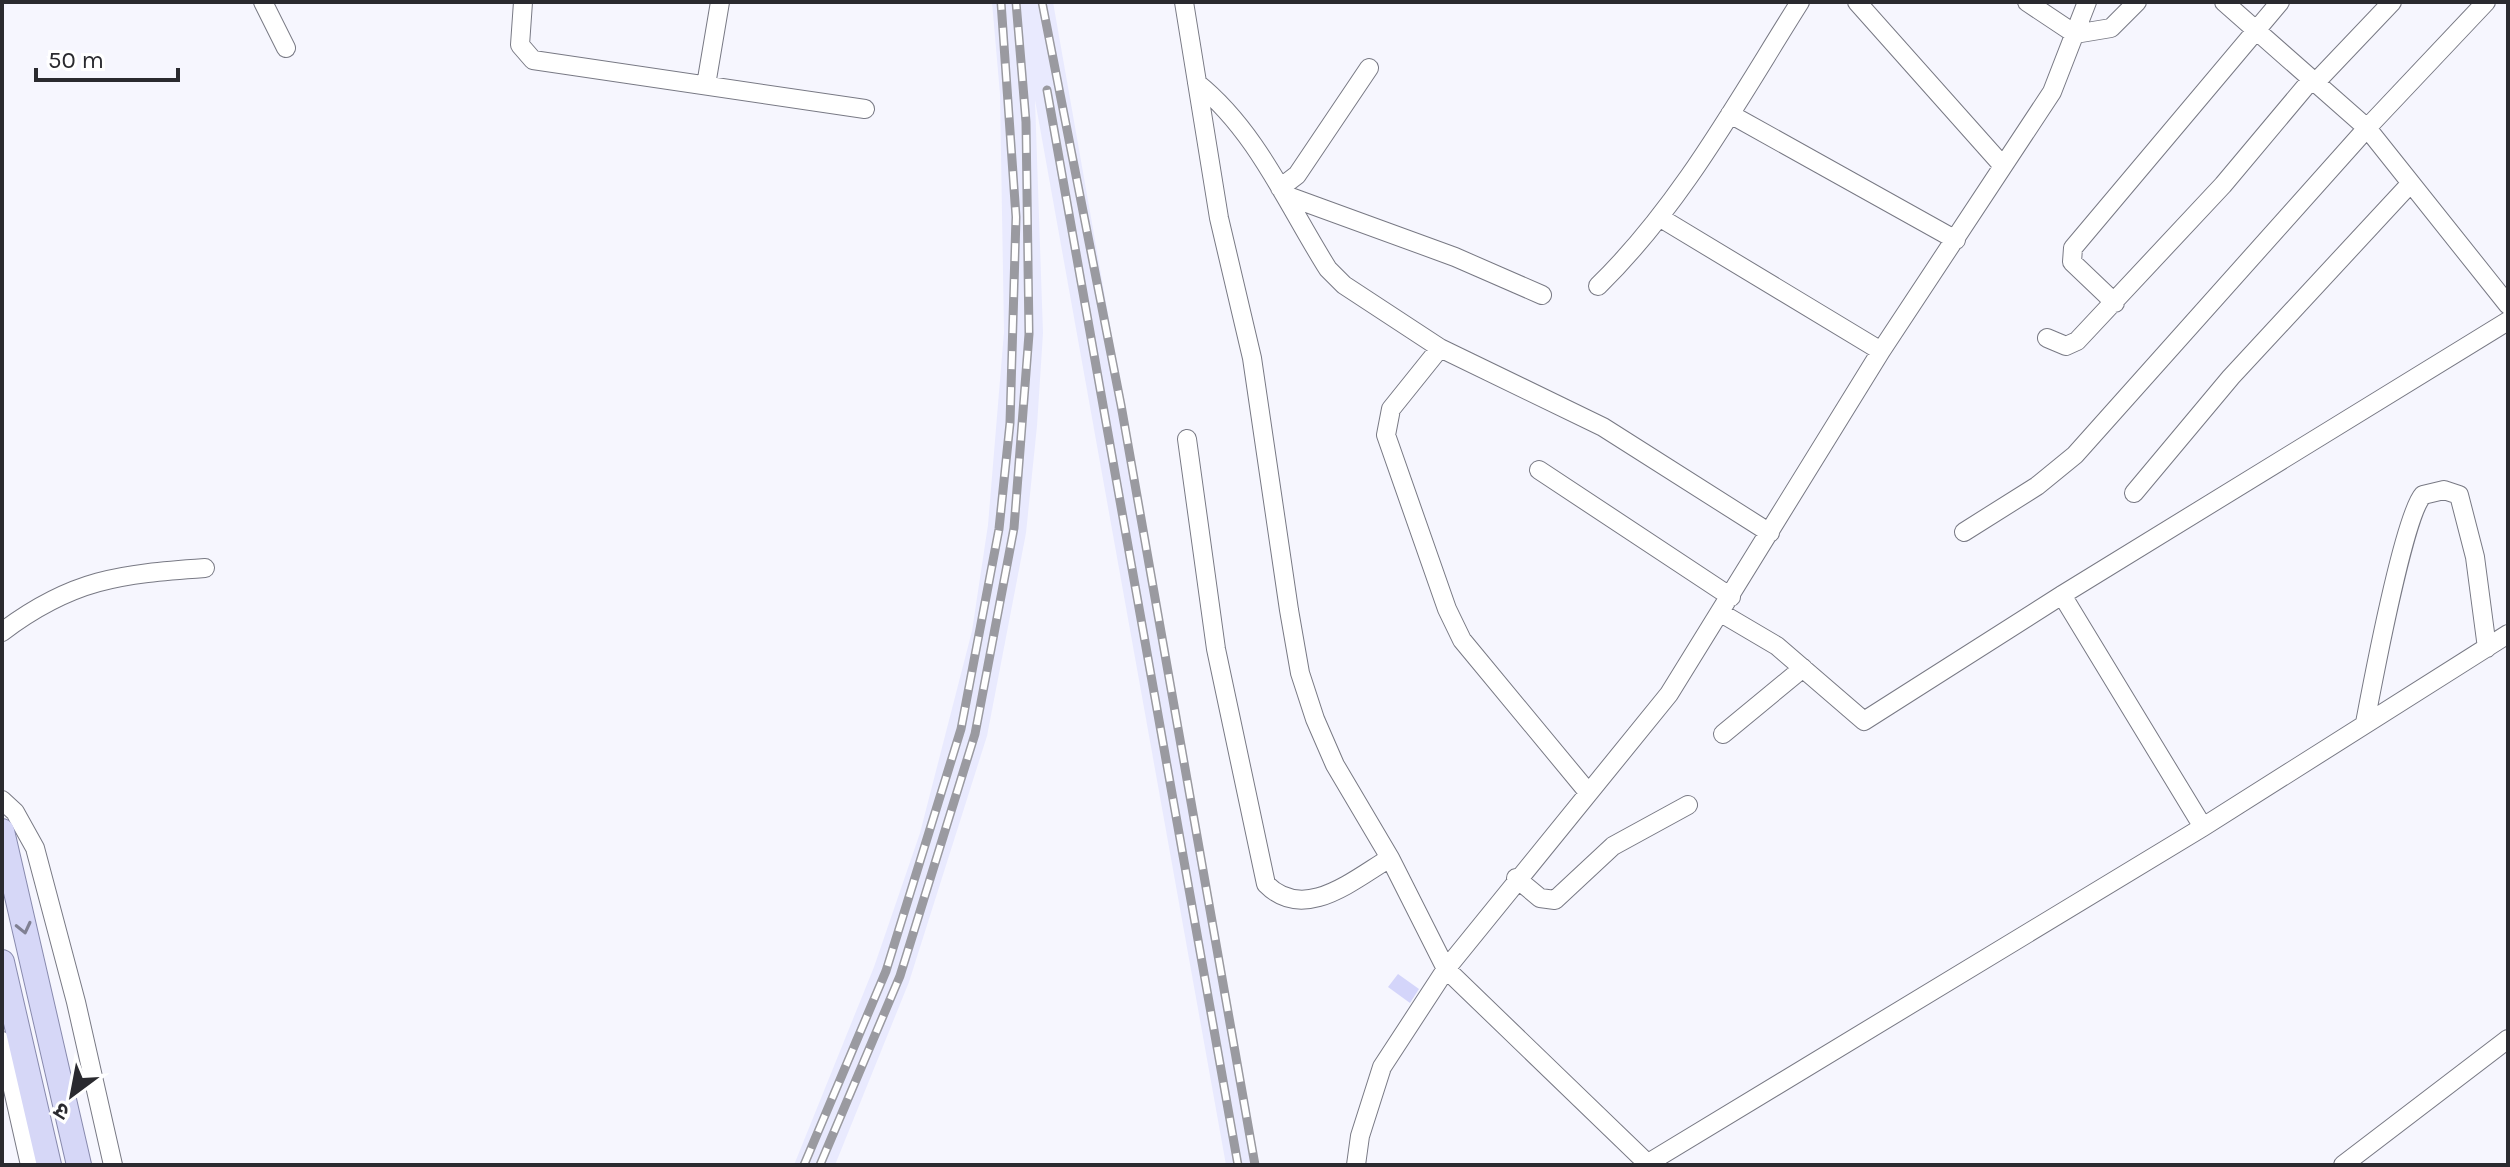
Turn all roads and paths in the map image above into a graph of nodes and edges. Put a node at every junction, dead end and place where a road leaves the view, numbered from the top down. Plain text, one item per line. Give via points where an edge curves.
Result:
1 (263, 2) edge
2 (523, 2) edge
3 (720, 2) edge
4 (1184, 2) edge
5 (1800, 2) edge
6 (1857, 2) edge
7 (2027, 2) edge
8 (2087, 2) edge
9 (2137, 2) edge
10 (2224, 2) edge
11 (2280, 2) edge
12 (2392, 2) edge
13 (2486, 2) edge
14 (2256, 31) junction
15 (2075, 34) junction
16 (286, 48) dead end
17 (1369, 68) dead end
18 (2313, 82) junction
19 (1197, 83) junction
20 (706, 85) junction
21 (865, 109) dead end
22 (1730, 114) junction
23 (2367, 128) junction
24 (2003, 166) junction
25 (2410, 184) junction
26 (1282, 192) junction
27 (1659, 217) junction
28 (1956, 240) junction
29 (1598, 286) dead end
30 (1542, 295) dead end
31 (2115, 303) junction
32 (2508, 305) edge
33 (2508, 321) edge
34 (2047, 338) dead end
35 (1440, 348) junction
36 (1881, 351) junction
37 (1187, 439) dead end
38 (1539, 470) dead end
39 (2134, 493) dead end
40 (1964, 532) dead end
41 (1770, 533) junction
42 (205, 568) dead end
43 (2062, 595) junction
44 (1731, 597) junction
45 (1721, 613) junction
46 (2, 632) edge
47 (2508, 634) edge
48 (2487, 648) junction
49 (1803, 668) junction
50 (2365, 723) junction
51 (1723, 734) dead end
52 (1587, 791) junction
53 (2, 800) edge
54 (1688, 805) dead end
55 (2203, 827) junction
56 (4, 842) edge
57 (1390, 858) junction
58 (1516, 878) junction
59 (2, 962) edge
60 (1446, 969) junction
61 (2508, 1039) edge
62 (2, 1041) edge
63 (1646, 1164) edge
64 (30, 1165) edge
65 (49, 1165) edge
66 (79, 1165) edge
67 (113, 1165) edge
68 (1356, 1165) edge
69 (2343, 1165) edge

1 - 16 street
2 - 20 street via 520,45 533,60
3 - 20 street
4 - 19 street
5 - 22 street
6 - 24 street
7 - 15 street
8 - 15 street
9 - 15 street via 2111,28
10 - 14 street
11 - 14 street
12 - 18 street
13 - 23 street
14 - 18 street
14 - 31 street via 2073,248 2072,262
15 - 24 street via 2052,92
17 - 26 street
18 - 23 street
18 - 31 street
19 - 26 street via 1232,117
19 - 57 street via 1219,218 1252,358 1300,673 1335,765
20 - 21 street
22 - 27 street
22 - 28 street
23 - 25 street
23 - 40 street via 2075,455
24 - 28 street
25 - 32 street
25 - 39 street via 2231,377
26 - 30 street
26 - 35 street via 1328,269 1344,285
27 - 29 street
27 - 36 street
28 - 36 street
31 - 34 street via 2077,341 2066,346
33 - 43 street
35 - 41 street via 1603,427
35 - 52 street via 1401,392 1386,422 1386,435 1462,640
36 - 41 street
37 - 57 street via 1216,649 1266,884 1301,902 1325,896
38 - 44 street
41 - 44 street
42 - 46 street via 126,574 88,584 44,601
43 - 49 street via 1864,721
43 - 55 street
44 - 45 street
45 - 49 street
45 - 52 street via 1669,694
47 - 48 street
48 - 50 street
48 - 50 street via 2475,557 2459,495 2444,490 2423,495 2404,547
49 - 51 street
50 - 55 street
52 - 58 street
53 - 67 street via 35,848
54 - 58 street via 1613,846 1555,900 1540,898
55 - 63 street
56 -> 66 main road
57 - 60 street
58 - 60 street
59 - 65 main road
60 - 63 street
60 - 68 street via 1382,1067
61 - 69 street
62 - 64 street

